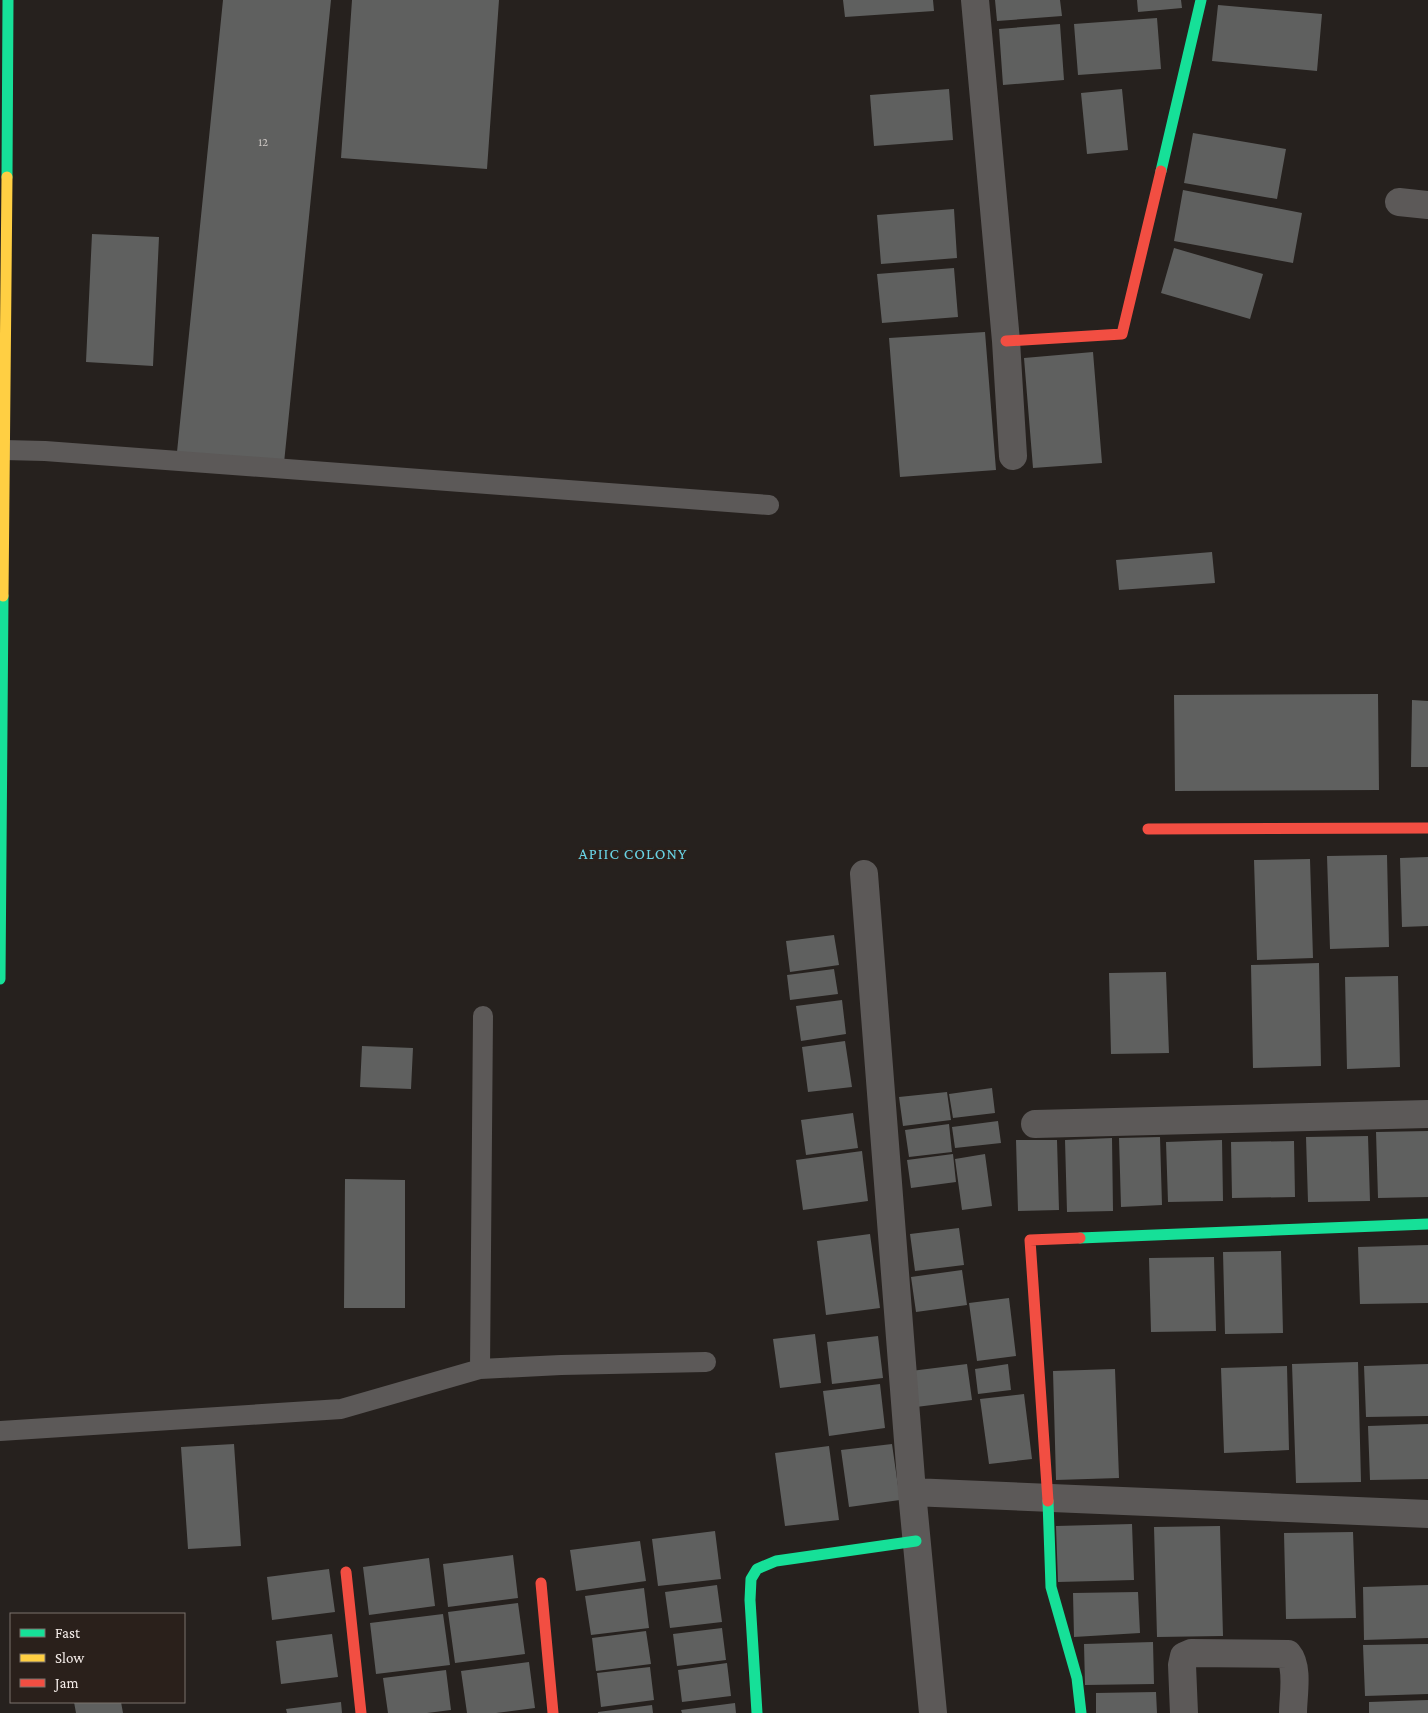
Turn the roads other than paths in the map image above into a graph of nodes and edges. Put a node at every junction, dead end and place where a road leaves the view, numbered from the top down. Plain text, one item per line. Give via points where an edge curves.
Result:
1 (8, 0) edge
2 (976, 0) edge
3 (1201, 0) edge
4 (1399, 202) dead end
5 (1428, 205) edge
6 (1006, 341) junction
7 (4, 450) junction
8 (1013, 456) dead end
9 (769, 505) dead end
10 (1428, 828) edge
11 (1148, 829) dead end
12 (864, 874) dead end
13 (0, 979) edge
14 (483, 1016) dead end
15 (1428, 1114) edge
16 (1035, 1124) dead end
17 (1428, 1224) edge
18 (706, 1362) dead end
19 (480, 1369) junction
20 (0, 1431) edge
21 (912, 1492) junction
22 (1048, 1498) junction
23 (1428, 1514) edge
24 (916, 1541) junction
25 (346, 1572) dead end
26 (541, 1583) dead end
27 (361, 1713) edge
28 (553, 1713) edge
29 (756, 1713) edge
30 (932, 1713) edge
31 (1081, 1713) edge
32 (1184, 1713) edge
33 (1293, 1713) edge

1 - 7 street
2 - 6 street
3 - 6 street via 1122,334
4 - 5 street
6 - 8 street
7 - 9 lane
7 - 13 street
10 - 11 street
12 - 21 street
14 - 19 lane
15 - 16 street
17 - 22 street via 1030,1240
18 - 19 lane
19 - 20 lane via 341,1409
21 - 22 street
21 - 24 street
22 - 23 street
22 - 31 street via 1051,1587 1077,1678
24 - 29 street via 776,1561 757,1569 752,1579 750,1600
24 - 30 street
25 - 27 street
26 - 28 street
32 - 33 street via 1184,1656 1210,1653 1288,1654 1294,1668

